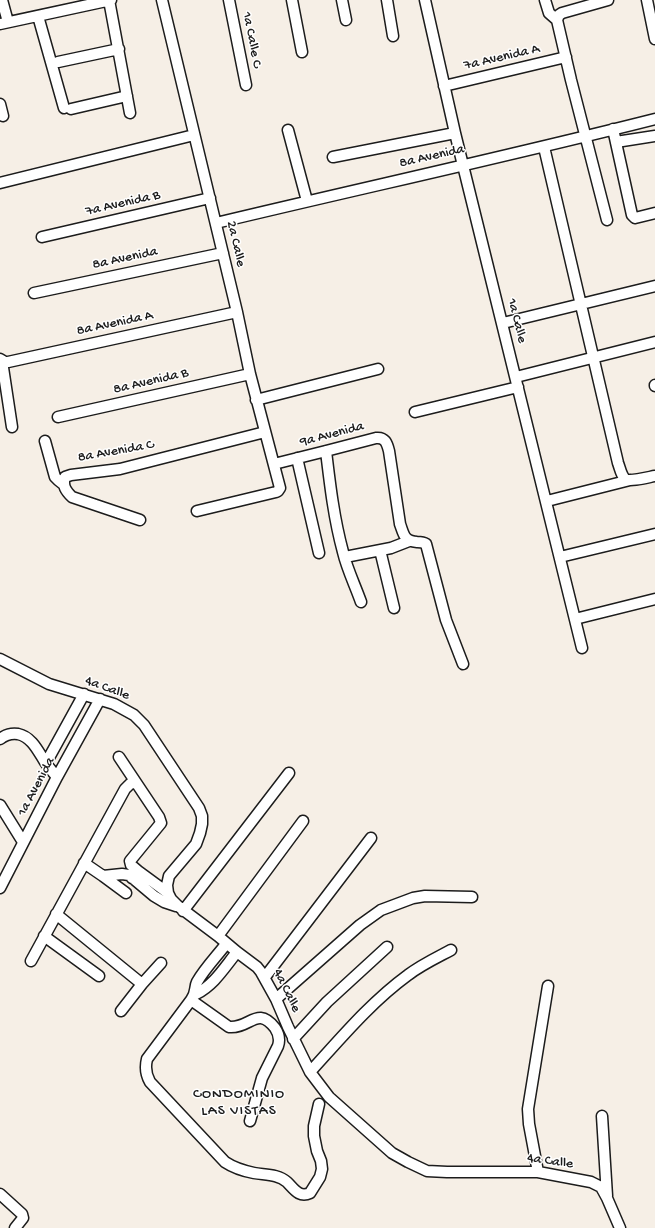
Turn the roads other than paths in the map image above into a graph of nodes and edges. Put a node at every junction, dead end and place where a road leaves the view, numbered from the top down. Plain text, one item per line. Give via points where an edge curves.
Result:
1 (2, 0) edge
2 (110, 0) edge
3 (162, 0) edge
4 (229, 0) edge
5 (292, 0) edge
6 (342, 0) edge
7 (388, 0) edge
8 (425, 0) edge
9 (545, 0) edge
10 (608, 0) edge
11 (647, 0) edge
12 (38, 16) junction
13 (346, 20) dead end
14 (557, 20) junction
15 (4, 23) edge
16 (393, 36) dead end
17 (655, 39) edge
18 (118, 49) junction
19 (302, 52) dead end
20 (566, 57) junction
21 (58, 62) dead end
22 (246, 85) dead end
23 (444, 86) junction
24 (127, 96) junction
25 (0, 104) edge
26 (130, 113) dead end
27 (3, 116) dead end
28 (655, 119) edge
29 (613, 129) junction
30 (288, 130) dead end
31 (455, 133) junction
32 (194, 135) junction
33 (586, 136) junction
34 (655, 136) edge
35 (616, 142) junction
36 (544, 147) junction
37 (333, 157) dead end
38 (463, 164) junction
39 (0, 183) edge
40 (210, 198) junction
41 (307, 201) junction
42 (655, 213) edge
43 (607, 220) dead end
44 (216, 223) junction
45 (42, 238) dead end
46 (222, 253) junction
47 (655, 286) edge
48 (34, 293) dead end
49 (581, 304) junction
50 (236, 312) junction
51 (503, 323) junction
52 (655, 342) edge
53 (593, 358) junction
54 (1, 360) edge
55 (378, 369) dead end
56 (250, 374) junction
57 (517, 382) junction
58 (256, 400) junction
59 (415, 412) dead end
60 (58, 417) dead end
61 (12, 427) dead end
62 (265, 432) junction
63 (45, 441) dead end
64 (326, 452) junction
65 (297, 458) junction
66 (274, 464) junction
67 (655, 476) edge
68 (630, 480) junction
69 (63, 484) junction
70 (546, 501) junction
71 (197, 511) dead end
72 (140, 520) dead end
73 (655, 534) edge
74 (410, 541) junction
75 (380, 550) junction
76 (320, 553) dead end
77 (560, 557) junction
78 (345, 558) junction
79 (655, 599) edge
80 (361, 602) dead end
81 (394, 608) dead end
82 (575, 619) junction
83 (582, 648) dead end
84 (0, 659) edge
85 (463, 664) dead end
86 (84, 694) junction
87 (100, 699) junction
88 (0, 739) edge
89 (119, 758) dead end
90 (46, 763) junction
91 (289, 772) dead end
92 (57, 777) junction
93 (135, 782) junction
94 (0, 805) edge
95 (303, 821) dead end
96 (371, 838) dead end
97 (23, 842) junction
98 (84, 863) junction
99 (135, 874) junction
100 (103, 876) junction
101 (0, 888) edge
102 (126, 893) dead end
103 (168, 893) junction
104 (472, 897) dead end
105 (181, 908) junction
106 (56, 914) junction
107 (44, 936) junction
108 (218, 936) junction
109 (226, 944) junction
110 (387, 947) dead end
111 (451, 950) dead end
112 (236, 952) junction
113 (31, 961) dead end
114 (213, 961) junction
115 (161, 963) dead end
116 (224, 968) junction
117 (99, 976) dead end
118 (265, 977) junction
119 (142, 984) junction
120 (548, 986) dead end
121 (193, 997) junction
122 (276, 999) junction
123 (121, 1011) dead end
124 (293, 1038) junction
125 (310, 1072) junction
126 (319, 1104) dead end
127 (602, 1116) dead end
128 (250, 1121) dead end
129 (538, 1172) junction
130 (0, 1194) edge
131 (607, 1198) junction
132 (15, 1228) edge
133 (620, 1228) edge

1 - 15 street
2 - 12 street
2 - 18 street
3 - 32 street, 2a Calle
4 - 22 street, 1a Calle C
5 - 19 street
6 - 13 street
7 - 16 street
8 - 23 street, 1a Calle
9 - 14 street via 549,13
10 - 14 street via 562,13
11 - 17 street
12 - 15 street
12 - 24 street via 67,108
14 - 20 street
18 - 21 street
18 - 24 street
20 - 23 street, 7a Avenida A
20 - 33 street
23 - 31 street, 1a Calle
24 - 26 street
25 - 27 street
28 - 29 street, 8a Avenida
29 - 33 street, 8a Avenida
29 - 35 street
30 - 41 street
31 - 37 street
31 - 38 street, 1a Calle
32 - 39 street
32 - 40 street, 2a Calle
33 - 36 street, 8a Avenida
33 - 43 street
34 - 35 street
35 - 42 street via 632,215 635,218
36 - 38 street, 8a Avenida
36 - 49 street
38 - 41 street, 8a Avenida
38 - 51 street, 1a Calle
40 - 44 street, 2a Calle
40 - 45 street, 7a Avenida B
41 - 44 street, 8a Avenida
44 - 46 street, 2a Calle
46 - 48 street, 8a Avenida
46 - 50 street, 2a Calle
47 - 49 street
49 - 51 street
49 - 53 street
50 - 54 street, 8a Avenida A via 8,362
50 - 56 street, 2a Calle
51 - 57 street, 1a Calle
52 - 53 street
53 - 57 street
53 - 68 street via 621,473 625,479
54 - 61 street
55 - 58 street
56 - 58 street, 2a Calle
56 - 60 street, 8a Avenida B
57 - 59 street
57 - 70 street, 1a Calle
58 - 62 street, 2a Calle
62 - 66 street, 2a Calle
62 - 69 street, 8a Avenida C via 120,469 71,475 65,478
63 - 69 street via 55,477
64 - 65 street, 9a Avenida
64 - 74 street, 9a Avenida via 379,437 385,440 389,451 400,524 406,539
64 - 78 street via 330,490
65 - 66 street, 9a Avenida
65 - 76 street
66 - 71 street, 2a Calle via 280,488 276,492
67 - 68 street
68 - 70 street
69 - 72 street via 72,497
70 - 77 street, 1a Calle
73 - 77 street
74 - 75 street
74 - 85 street via 426,544 446,620
75 - 78 street
75 - 81 street
77 - 82 street, 1a Calle
78 - 80 street
79 - 82 street
82 - 83 street, 1a Calle
84 - 86 street, 4a Calle via 49,684
86 - 87 street, 4a Calle
86 - 90 street, 1a Avenida
87 - 92 street, 1a Avenida
87 - 103 street, 4a Calle via 129,712 144,725 202,816 196,844 169,876
88 - 90 street via 12,734 28,738
89 - 93 street
90 - 92 street
91 - 105 street
92 - 97 street, 1a Avenida
93 - 98 street via 125,789
93 - 99 street via 161,823 130,861
94 - 97 street
95 - 108 street
96 - 118 street
97 - 101 street, 1a Avenida
98 - 100 street
98 - 106 street
99 - 100 street
99 - 103 street
99 - 105 street via 154,896
100 - 102 street
103 - 105 street, 4a Calle via 170,899
104 - 122 street via 425,896 381,910 360,925
105 - 108 street, 4a Calle
106 - 107 street
106 - 119 street
107 - 113 street
107 - 117 street
108 - 109 street, 4a Calle
109 - 112 street, 4a Calle
109 - 114 street
110 - 124 street
111 - 125 street via 424,964 394,986 353,1024
112 - 116 street
112 - 118 street, 4a Calle via 257,967
114 - 116 street
114 - 121 street via 197,984
115 - 119 street
116 - 121 street via 205,989
118 - 122 street, 4a Calle
119 - 123 street
120 - 129 street via 528,1109
121 - 126 street via 147,1059 146,1071 150,1082 225,1162 244,1171 283,1178 296,1192 310,1193 322,1169 314,1136
121 - 128 street via 229,1027 236,1028 261,1017 276,1030 280,1041 262,1078
122 - 124 street, 4a Calle
124 - 125 street, 4a Calle
125 - 129 street, 4a Calle via 329,1097 392,1153 428,1171
127 - 131 street
129 - 131 street, 4a Calle via 591,1182 601,1187
130 - 132 street via 23,1215
131 - 133 street, 4a Calle

